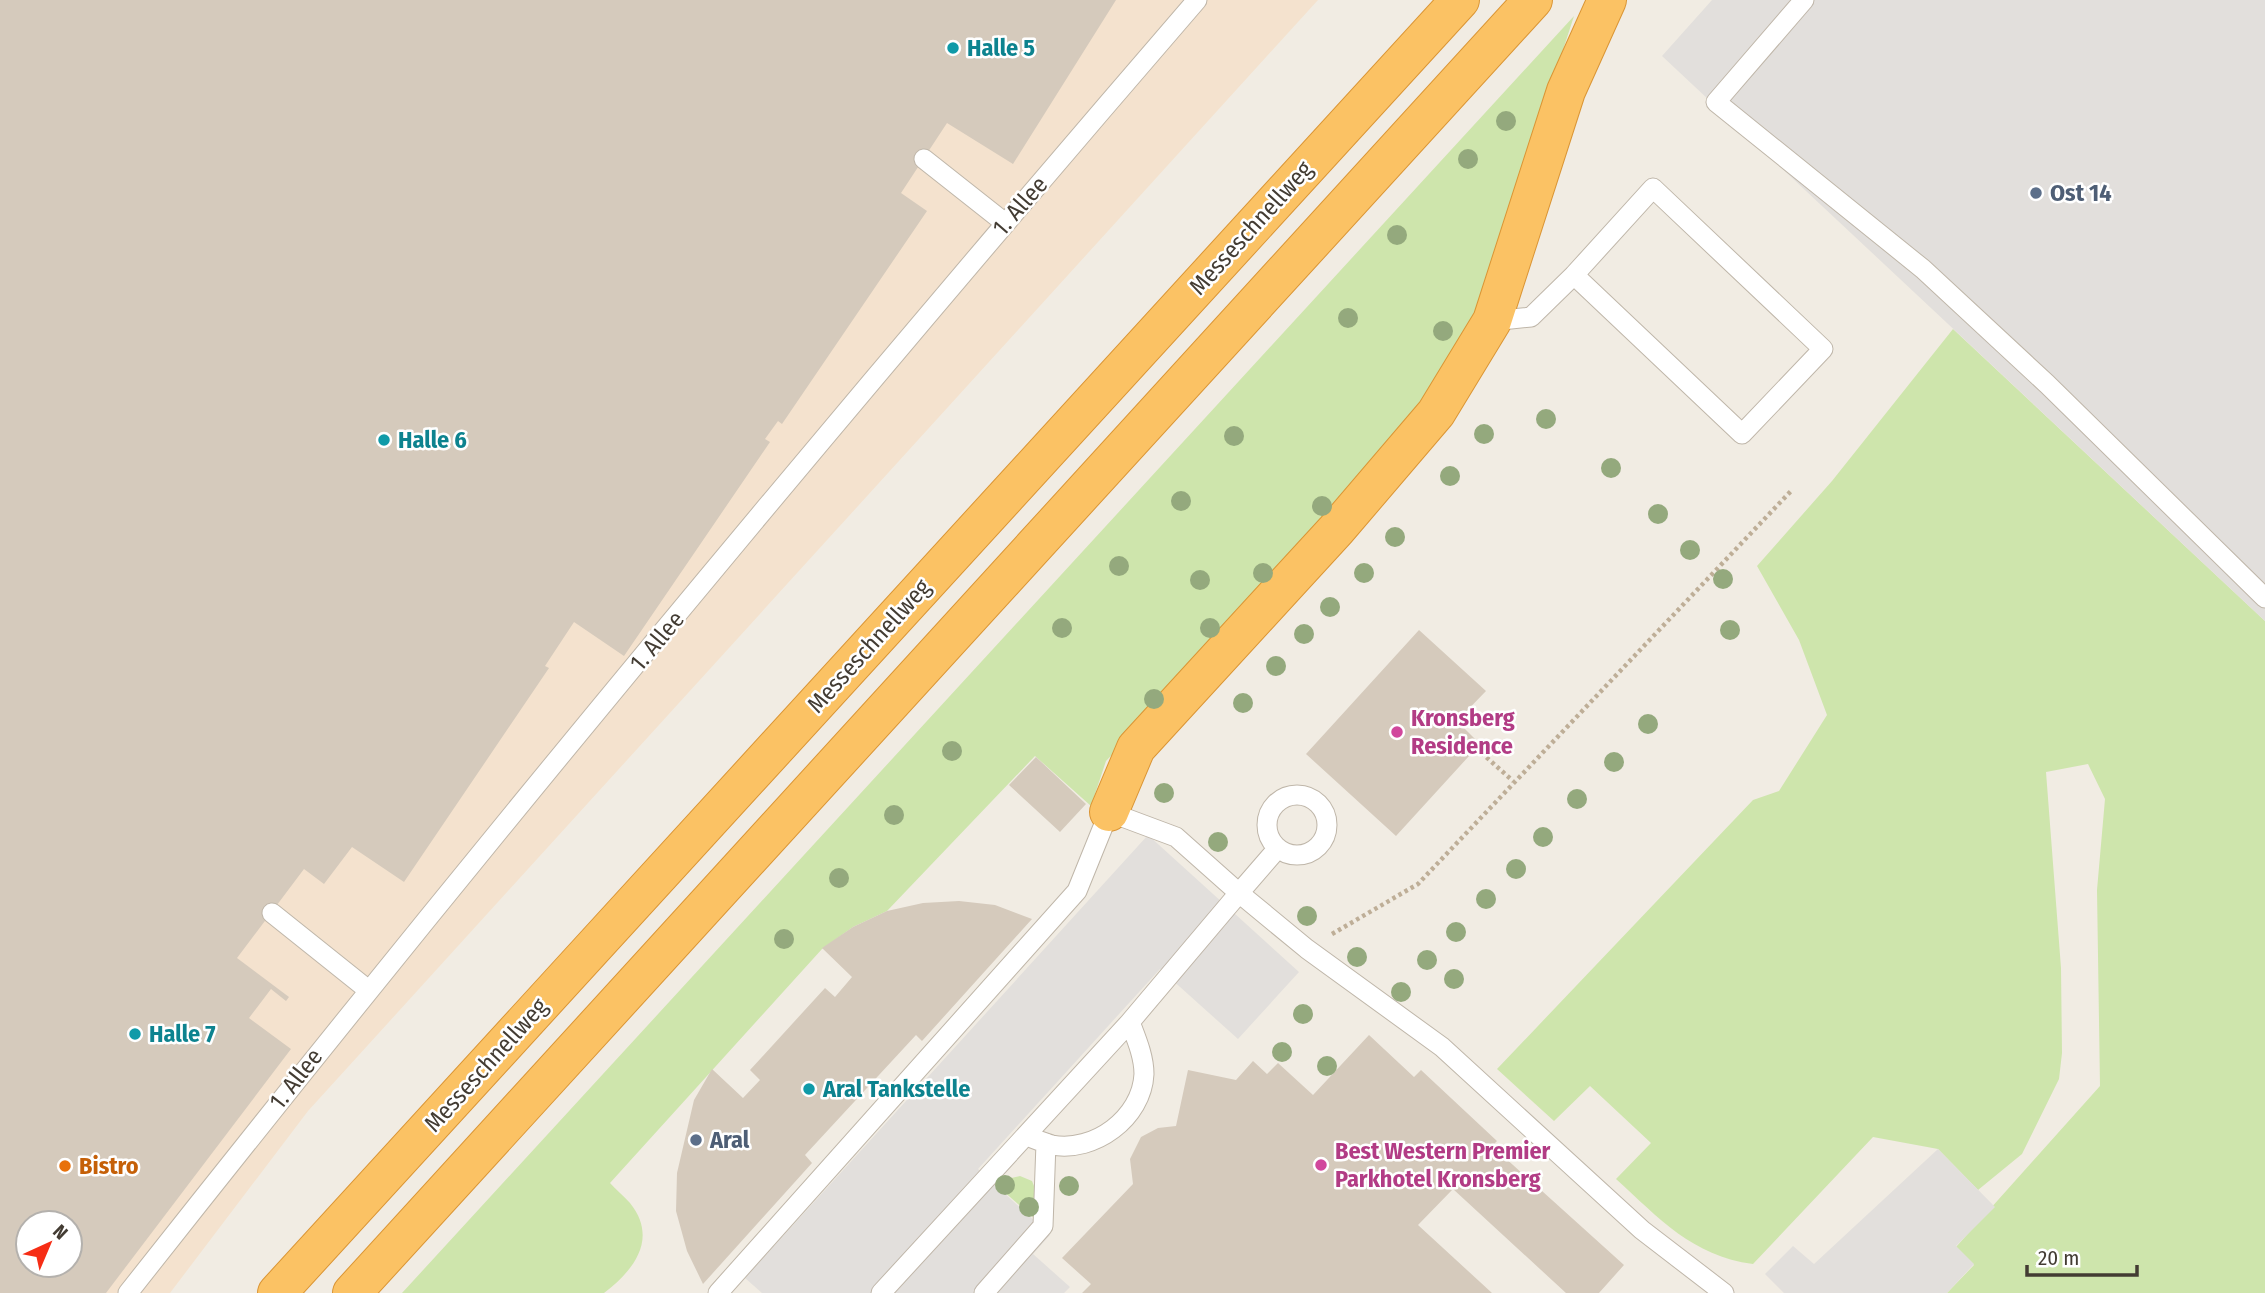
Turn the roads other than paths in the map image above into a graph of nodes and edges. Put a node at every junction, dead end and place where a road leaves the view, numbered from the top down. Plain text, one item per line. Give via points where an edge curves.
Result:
1 (1198, 0) edge
2 (1460, 0) edge
3 (1533, 0) edge
4 (1607, 0) edge
5 (1804, 0) edge
6 (924, 159) dead end
7 (1005, 223) junction
8 (1574, 275) junction
9 (1492, 321) junction
10 (2265, 598) edge
11 (1109, 812) junction
12 (1278, 848) dead end
13 (1238, 893) junction
14 (272, 913) dead end
15 (368, 989) junction
16 (1130, 1022) junction
17 (1027, 1136) junction
18 (1046, 1143) junction
19 (128, 1293) edge
20 (277, 1293) edge
21 (352, 1293) edge
22 (718, 1293) edge
23 (881, 1293) edge
24 (984, 1293) edge
25 (1724, 1293) edge

1 - 7 lane, 1. Allee
2 - 20 highway, Messeschnellweg
3 - 21 highway
4 - 9 highway via 1566,91
5 - 10 lane via 1716,102 1923,269
6 - 7 lane
7 - 15 lane, 1. Allee
8 - 8 lane via 1653,188 1823,349 1742,434
8 - 9 lane via 1531,317
9 - 11 highway via 1436,413 1336,530 1136,748
11 - 13 lane via 1176,837
11 - 22 lane via 1077,891
12 - 13 lane
13 - 16 lane
13 - 25 lane via 1441,1047 1643,1230
14 - 15 lane
15 - 19 lane, 1. Allee
16 - 17 lane
16 - 18 lane via 1144,1075 1129,1113 1096,1141 1074,1146
17 - 18 lane
17 - 23 lane
18 - 24 lane via 1043,1226

